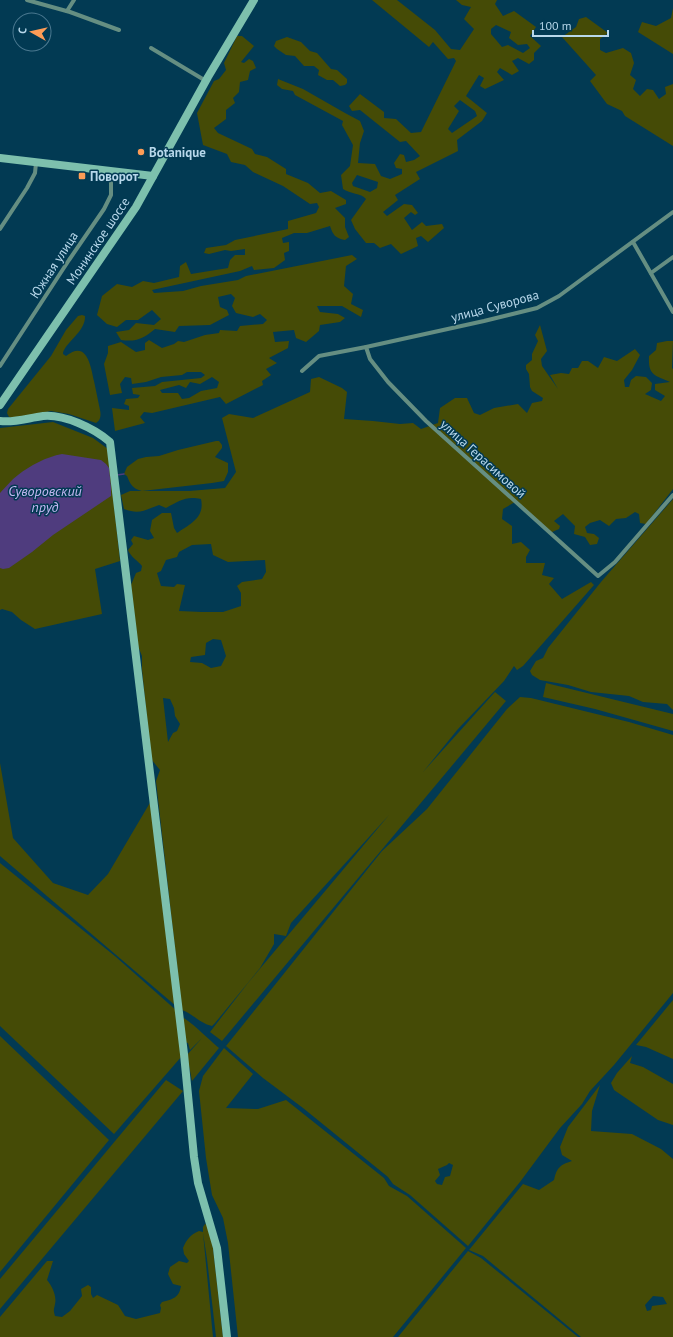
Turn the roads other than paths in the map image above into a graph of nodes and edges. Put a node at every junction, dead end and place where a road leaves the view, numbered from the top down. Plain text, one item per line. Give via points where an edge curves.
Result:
1 (27, 0) edge
2 (74, 0) edge
3 (254, 0) edge
4 (67, 11) junction
5 (119, 30) dead end
6 (151, 48) dead end
7 (206, 81) junction
8 (0, 158) edge
9 (36, 163) junction
10 (109, 171) junction
11 (153, 176) junction
12 (673, 212) edge
13 (0, 229) edge
14 (633, 242) junction
15 (673, 257) edge
16 (651, 273) junction
17 (673, 312) edge
18 (366, 347) junction
19 (0, 366) edge
20 (302, 372) dead end
21 (0, 405) edge
22 (0, 421) edge
23 (673, 495) edge
24 (227, 1337) edge

1 - 4 street
2 - 4 street
3 - 7 street, Монинское шоссе
4 - 5 street
6 - 7 street
7 - 11 street, Монинское шоссе
8 - 9 street
9 - 10 street
9 - 13 street via 35,173 27,188
10 - 11 street
10 - 19 street, Южная улица via 111,195 104,209
11 - 21 street, Монинское шоссе via 130,217
12 - 14 street, улица Суворова
14 - 16 street
14 - 18 street, улица Суворова via 559,296 537,308
15 - 16 street
16 - 17 street
18 - 20 street, улица Суворова via 319,356
18 - 23 street, улица Герасимовой via 370,359 388,382 426,421 598,576 615,562
22 - 24 street via 54,415 92,430 110,442 184,1054 194,1157 198,1183 217,1248

